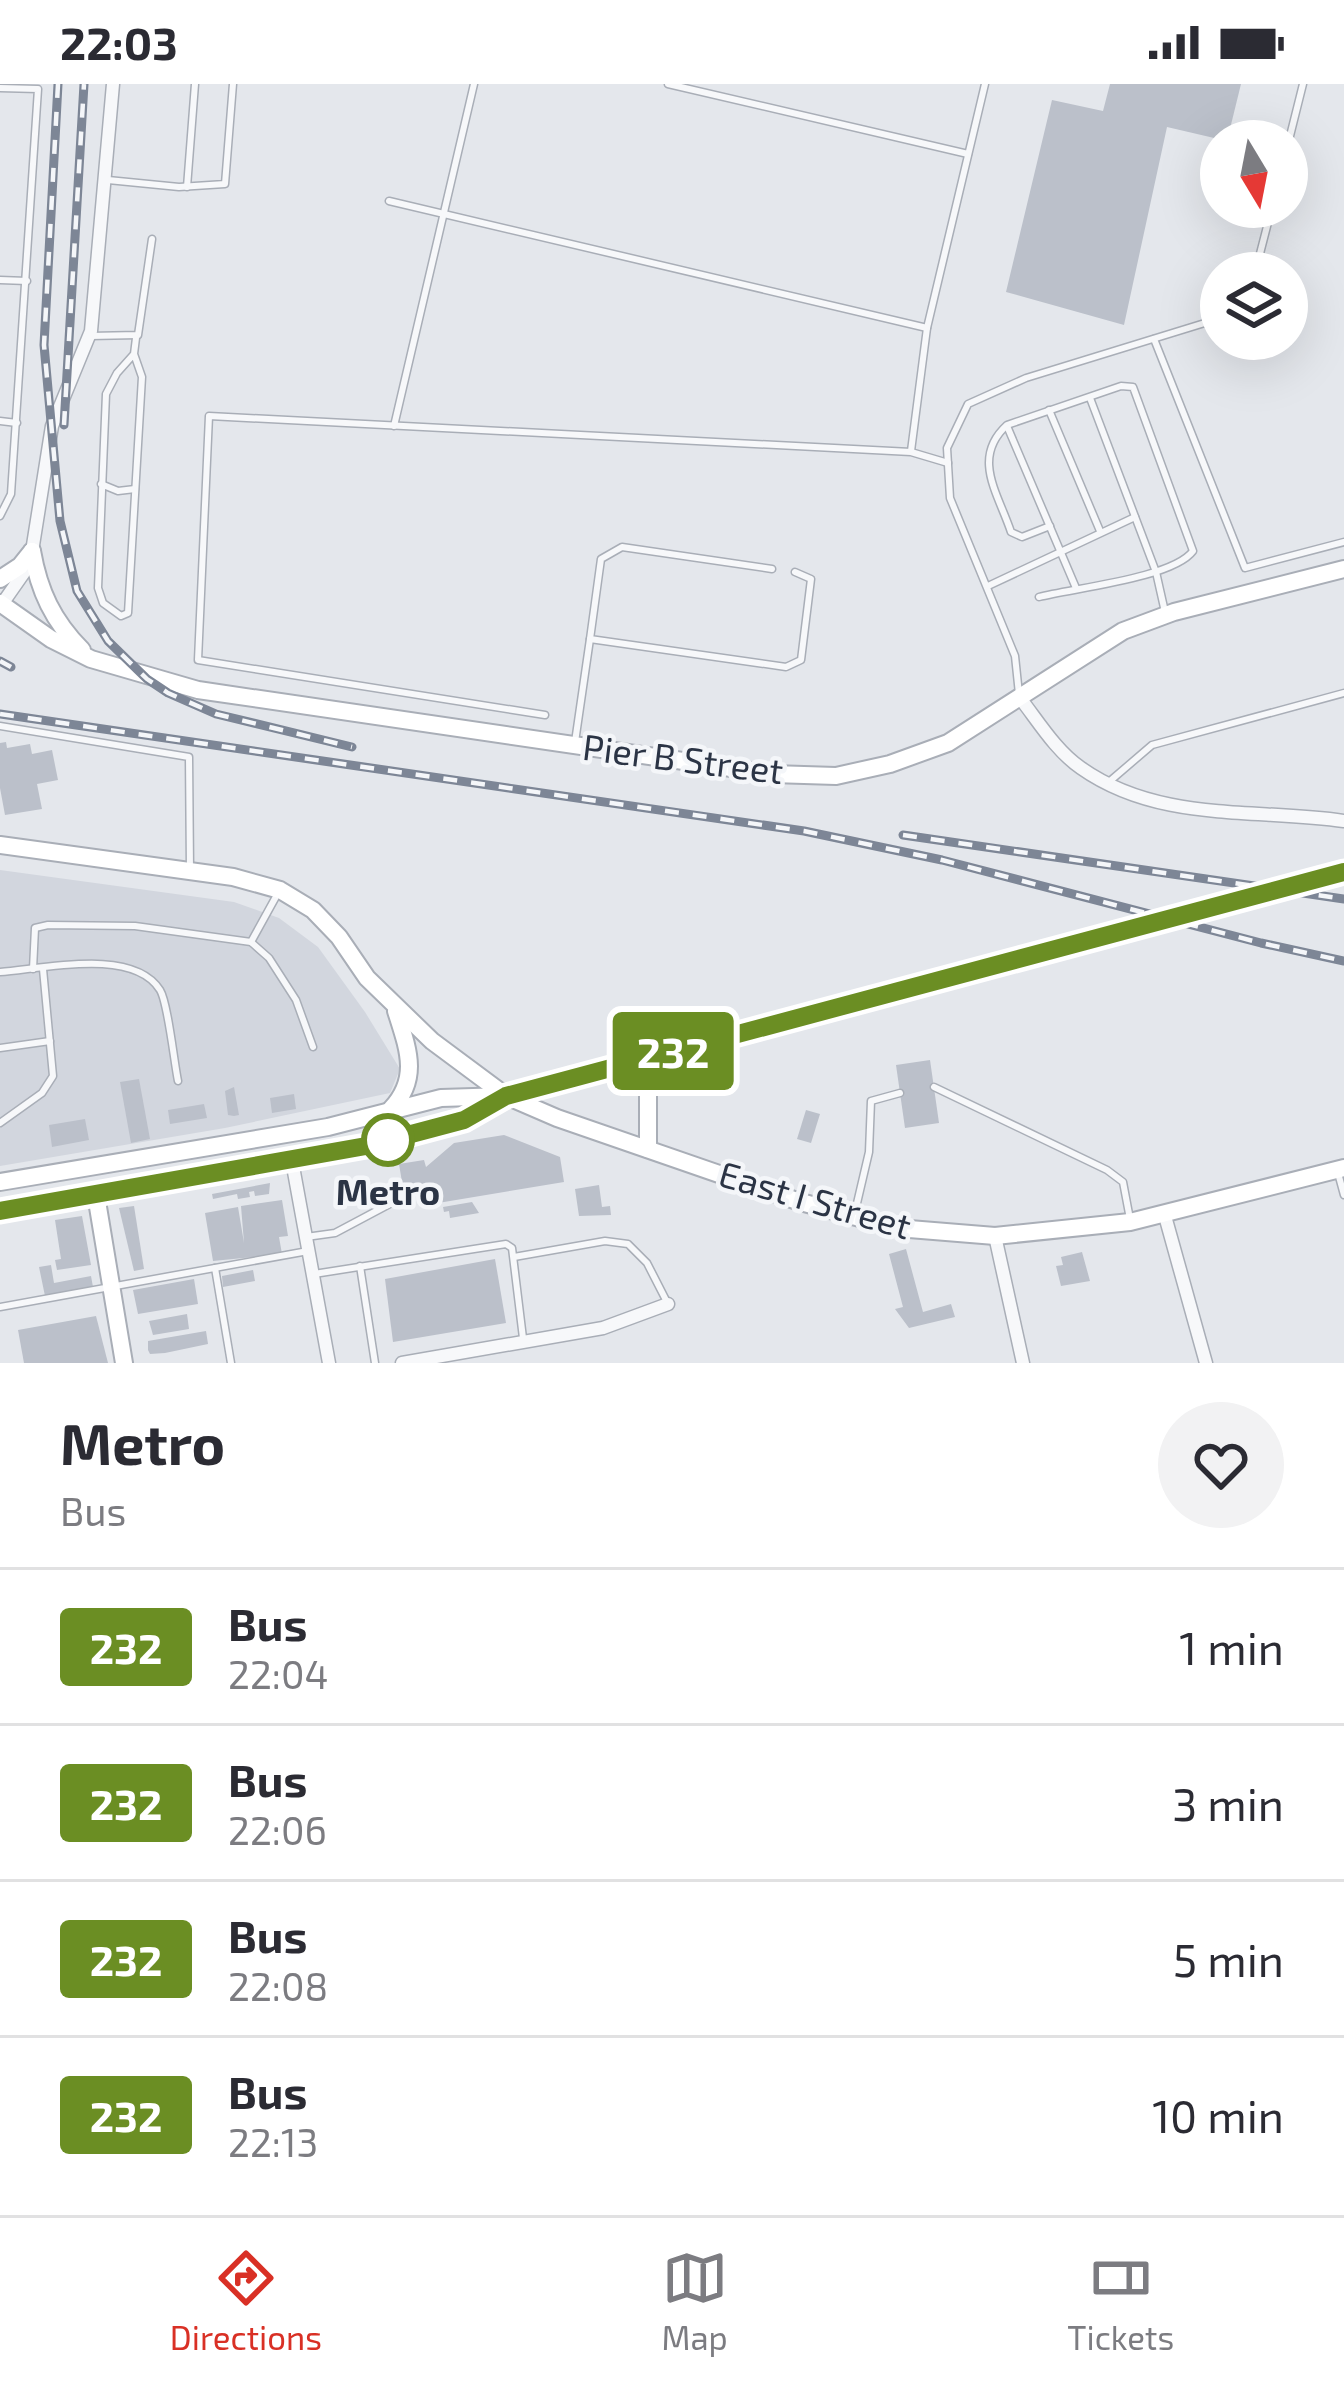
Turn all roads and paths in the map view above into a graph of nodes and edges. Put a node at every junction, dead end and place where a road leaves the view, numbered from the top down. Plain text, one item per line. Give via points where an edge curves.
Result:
1 (113, 84) edge
2 (195, 84) edge
3 (233, 84) edge
4 (474, 84) edge
5 (668, 84) edge
6 (985, 84) edge
7 (1303, 84) edge
8 (0, 88) edge
9 (1294, 120) edge
10 (968, 154) junction
11 (104, 180) junction
12 (187, 187) junction
13 (389, 201) dead end
14 (443, 214) junction
15 (152, 239) dead end
16 (0, 280) edge
17 (27, 281) junction
18 (1200, 325) edge
19 (927, 328) junction
20 (90, 336) junction
21 (136, 338) junction
22 (1154, 339) junction
23 (134, 354) junction
24 (1089, 397) junction
25 (1049, 410) junction
26 (0, 421) edge
27 (17, 422) junction
28 (1007, 425) junction
29 (394, 426) junction
30 (911, 452) junction
31 (948, 463) junction
32 (101, 484) junction
33 (135, 488) junction
34 (0, 516) edge
35 (1136, 518) junction
36 (1050, 526) junction
37 (1100, 531) junction
38 (1344, 542) edge
39 (1060, 550) junction
40 (32, 551) junction
41 (1344, 568) edge
42 (772, 569) dead end
43 (795, 572) dead end
44 (1156, 572) junction
45 (0, 579) edge
46 (988, 586) junction
47 (1076, 588) junction
48 (1039, 598) dead end
49 (1, 603) edge
50 (1166, 615) junction
51 (590, 639) junction
52 (92, 659) junction
53 (1344, 694) edge
54 (1020, 698) junction
55 (545, 716) dead end
56 (0, 725) edge
57 (575, 746) junction
58 (1108, 782) junction
59 (1344, 821) edge
60 (0, 845) edge
61 (1344, 873) edge
62 (190, 874) junction
63 (280, 890) junction
64 (251, 942) junction
65 (38, 969) junction
66 (0, 972) edge
67 (394, 1005) junction
68 (50, 1041) junction
69 (313, 1047) dead end
70 (0, 1048) edge
71 (658, 1055) junction
72 (178, 1082) dead end
73 (934, 1088) dead end
74 (900, 1093) dead end
75 (506, 1096) junction
76 (387, 1112) junction
77 (0, 1123) edge
78 (648, 1149) junction
79 (292, 1161) junction
80 (1341, 1169) edge
81 (0, 1182) edge
82 (96, 1195) junction
83 (1344, 1195) edge
84 (399, 1199) dead end
85 (0, 1211) edge
86 (1165, 1216) junction
87 (853, 1217) junction
88 (1130, 1222) junction
89 (995, 1237) junction
90 (307, 1244) junction
91 (513, 1252) junction
92 (360, 1266) junction
93 (214, 1268) junction
94 (312, 1274) junction
95 (111, 1287) junction
96 (668, 1304) joint
97 (0, 1307) edge
98 (524, 1342) junction
99 (124, 1363) edge
100 (231, 1363) edge
101 (329, 1363) edge
102 (375, 1363) edge
103 (402, 1363) edge
104 (1023, 1363) edge
105 (1205, 1363) edge

1 - 11 street
2 - 12 lane
3 - 12 lane via 225,184
4 - 14 lane
5 - 10 lane
6 - 10 lane
7 - 9 lane
8 - 17 lane via 38,89
10 - 19 lane
11 - 12 lane
11 - 20 street
13 - 14 lane
14 - 19 lane
14 - 29 lane
15 - 21 lane
16 - 17 lane
17 - 27 lane
18 - 22 lane
19 - 30 lane
20 - 21 lane
20 - 40 street via 52,427
21 - 23 lane
22 - 31 lane via 968,404
22 - 38 lane via 1245,568
23 - 32 lane via 106,394
23 - 33 lane via 142,377
24 - 25 lane
24 - 35 lane
24 - 44 lane via 1127,385 1136,391 1193,551
25 - 28 lane
25 - 37 lane
26 - 27 lane
27 - 34 lane via 11,494
28 - 36 lane
28 - 36 lane via 986,452 1011,532 1022,537
29 - 30 lane
29 - 55 lane via 209,416 198,660
30 - 31 lane
31 - 46 lane via 950,498
32 - 33 lane
32 - 33 lane via 98,589 121,616 128,613
35 - 37 lane
35 - 44 lane
36 - 39 lane
37 - 39 lane
39 - 46 lane
39 - 47 lane
40 - 45 main road
40 - 49 street via 24,577
40 - 52 main road via 52,615
41 - 50 main road, Pier B Street
42 - 51 lane via 622,547 601,559
43 - 51 lane via 811,579 801,660 786,667
44 - 47 lane
44 - 50 lane
46 - 54 lane via 1015,656
47 - 48 lane
49 - 52 main road, Pier B Street
50 - 54 main road, Pier B Street via 1123,631
51 - 57 lane
52 - 57 main road, Pier B Street via 198,690
53 - 58 lane via 1152,746
54 - 57 main road, Pier B Street via 948,743 836,776
54 - 58 street via 1060,748
56 - 62 lane via 189,757
58 - 59 street via 1167,806
60 - 62 main road
61 - 71 main road, bridge
62 - 63 main road
63 - 64 lane
63 - 67 main road via 313,910
64 - 65 lane via 48,925 35,928
64 - 69 lane via 296,1000
65 - 66 lane
65 - 68 lane
65 - 72 lane via 115,962 145,977 161,991
67 - 75 main road
67 - 76 main road via 410,1066 407,1092
68 - 70 lane
68 - 77 lane via 53,1076
71 - 75 main road
71 - 78 main road via 647,1095
73 - 88 lane via 1107,1170 1123,1182
74 - 87 lane via 871,1101
75 - 76 main road via 441,1098
75 - 78 main road, East I Street
75 - 79 main road via 464,1120
76 - 81 main road
78 - 87 main road, East I Street
79 - 82 main road
79 - 90 street
80 - 83 lane
80 - 86 main road, East I Street
82 - 85 main road
82 - 95 main road
84 - 90 lane
86 - 88 main road, East I Street
86 - 105 street
87 - 89 main road, East I Street
88 - 89 main road, East I Street
89 - 104 street
90 - 93 lane
90 - 94 street
91 - 92 lane via 484,1246
91 - 96 lane via 628,1244
91 - 98 lane
92 - 94 lane
92 - 102 lane
93 - 95 lane
93 - 100 lane
94 - 101 street
95 - 97 lane
95 - 99 main road
96 - 98 street via 603,1328
98 - 103 street

